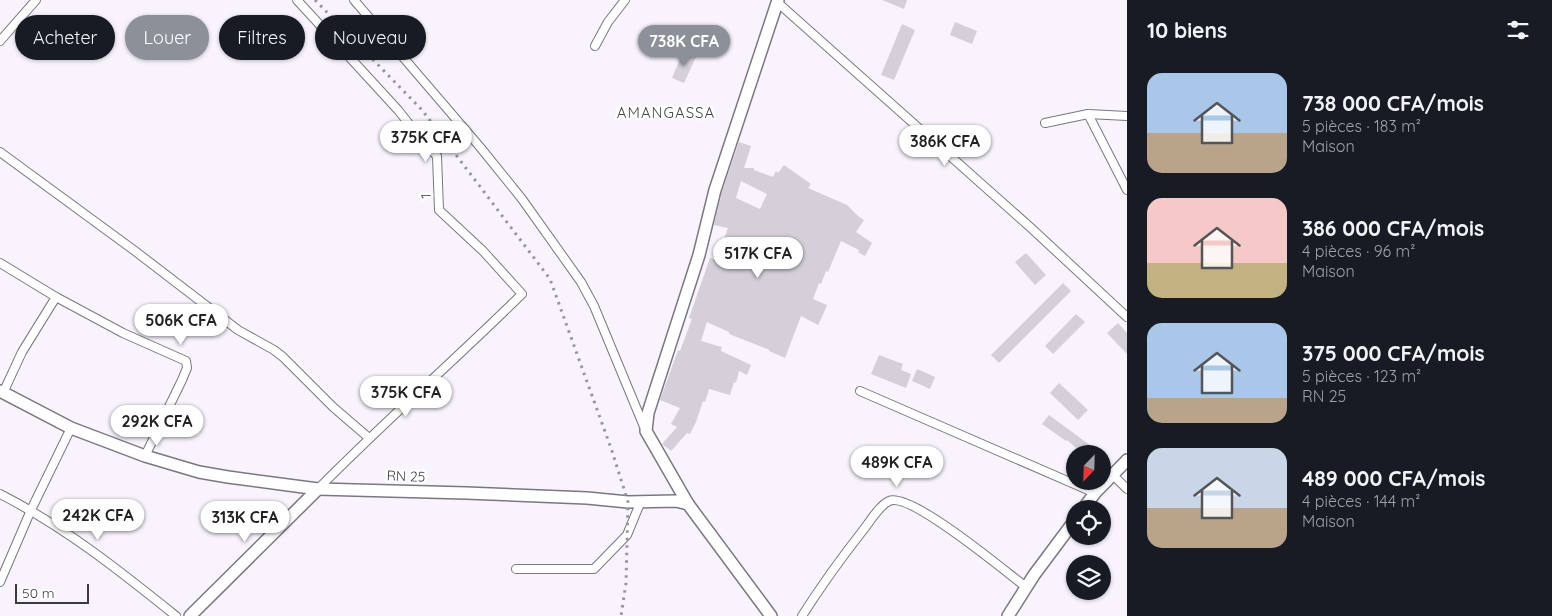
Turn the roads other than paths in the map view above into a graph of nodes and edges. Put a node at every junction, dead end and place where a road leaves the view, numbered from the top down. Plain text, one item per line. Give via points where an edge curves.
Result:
1 (36, 0) edge
2 (296, 0) edge
3 (354, 0) edge
4 (625, 0) edge
5 (777, 1) edge
6 (0, 42) edge
7 (595, 46) dead end
8 (1088, 114) junction
9 (1127, 116) edge
10 (1045, 123) dead end
11 (0, 152) edge
12 (1127, 190) edge
13 (0, 263) edge
14 (56, 297) junction
15 (1127, 316) edge
16 (2, 392) edge
17 (860, 392) dead end
18 (71, 428) junction
19 (646, 430) junction
20 (369, 438) junction
21 (145, 456) junction
22 (1127, 460) edge
23 (1113, 475) junction
24 (318, 489) junction
25 (1127, 489) edge
26 (1095, 493) junction
27 (0, 494) edge
28 (1090, 500) edge
29 (641, 501) junction
30 (688, 504) junction
31 (31, 510) junction
32 (1066, 531) edge
33 (516, 569) dead end
34 (0, 582) edge
35 (1026, 587) junction
36 (176, 616) edge
37 (190, 616) edge
38 (771, 616) edge
39 (802, 616) edge
40 (1008, 616) edge

1 - 6 street
2 - 20 street, 1 via 437,156 439,210 483,250 522,294
3 - 19 street via 480,147 581,282
4 - 7 street
5 - 15 street
5 - 19 main road via 715,190 700,255 648,414
8 - 9 street
8 - 10 street
8 - 12 street
11 - 20 street via 238,330 274,350
13 - 14 street
14 - 16 street
14 - 21 street via 123,333 186,361 187,368
16 - 18 main road, RN 25 / RN 25
17 - 26 street
18 - 21 main road, RN 25 / RN 25
18 - 31 street
19 - 30 main road
20 - 24 street
21 - 24 main road, RN 25 / RN 25 via 199,472
22 - 23 main road
23 - 25 street
23 - 26 main road
24 - 29 main road, RN 25 / RN 25
24 - 37 main road
26 - 28 main road
27 - 31 street
29 - 30 main road, RN 25 / RN 25
29 - 33 street via 627,535 594,569
30 - 38 main road
31 - 34 street
31 - 36 street via 108,561
32 - 35 main road
35 - 39 street via 930,515 898,500 890,500 879,509 827,577
35 - 40 main road

